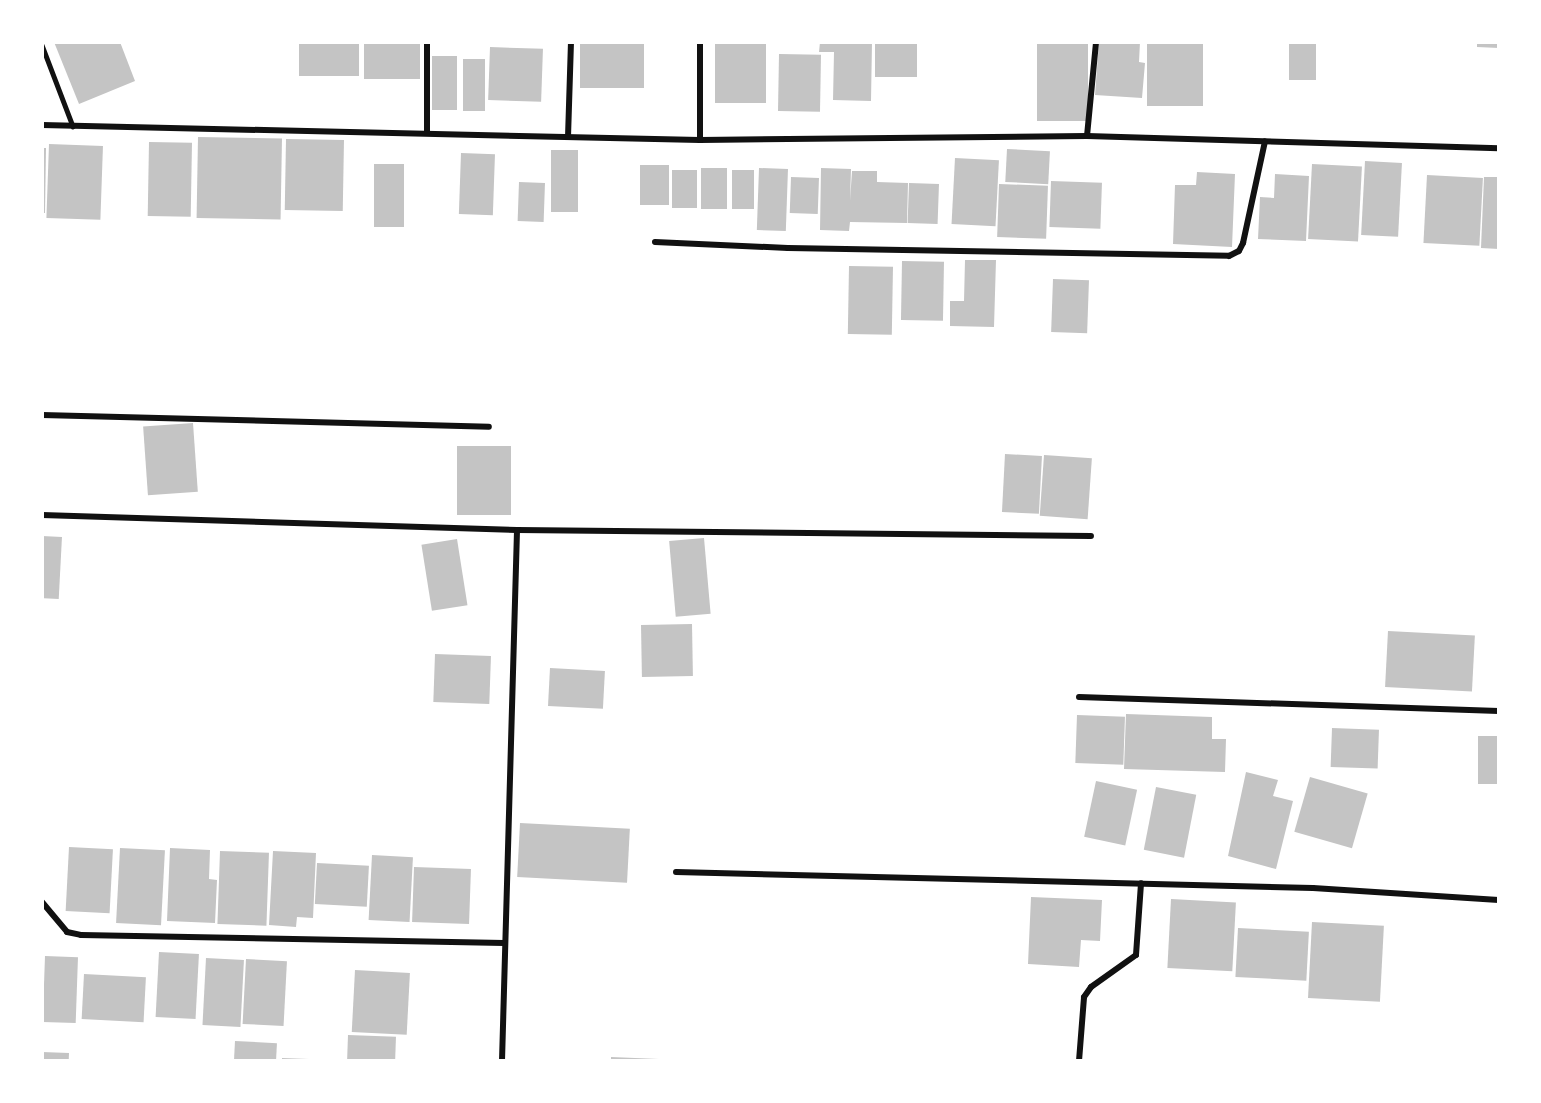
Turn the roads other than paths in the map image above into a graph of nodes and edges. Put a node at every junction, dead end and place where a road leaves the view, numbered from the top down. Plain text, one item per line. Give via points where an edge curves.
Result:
1 (427, 42) edge
2 (571, 42) edge
3 (700, 42) edge
4 (1096, 42) edge
5 (42, 45) edge
6 (42, 125) edge
7 (73, 126) junction
8 (427, 134) junction
9 (1088, 136) junction
10 (568, 137) junction
11 (700, 140) junction
12 (1265, 141) junction
13 (1499, 148) edge
14 (655, 242) dead end
15 (42, 415) edge
16 (489, 427) dead end
17 (42, 515) edge
18 (517, 530) junction
19 (1090, 536) dead end
20 (1079, 697) dead end
21 (1499, 711) edge
22 (676, 872) dead end
23 (1141, 883) junction
24 (1499, 900) edge
25 (42, 902) edge
26 (504, 943) junction
27 (502, 1061) edge
28 (1079, 1061) edge

1 - 8 street
2 - 10 street
3 - 11 street
4 - 9 street
5 - 7 lane
6 - 7 street
7 - 8 street
8 - 10 street
9 - 11 street
9 - 12 street
10 - 11 street
12 - 13 street
12 - 14 street via 1243,243 1239,251 1229,256
15 - 16 street
17 - 18 street
18 - 19 street
18 - 26 street
20 - 21 street
22 - 23 street
23 - 24 street via 1313,888
23 - 28 street via 1136,955 1091,987 1084,997
25 - 26 street via 68,932 81,935
26 - 27 street

